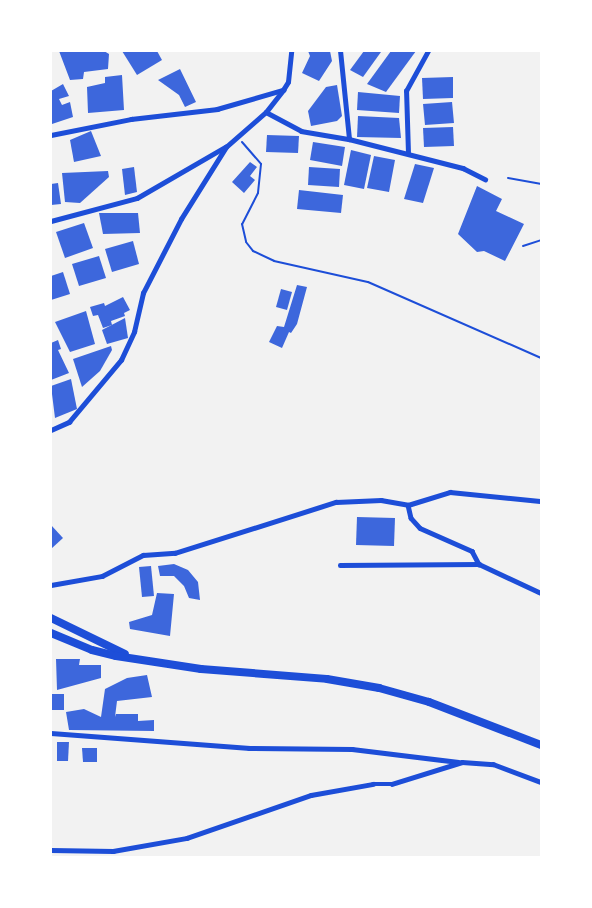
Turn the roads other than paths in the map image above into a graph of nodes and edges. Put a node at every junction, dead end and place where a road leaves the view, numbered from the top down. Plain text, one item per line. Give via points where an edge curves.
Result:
1 (291, 51) edge
2 (340, 51) edge
3 (428, 51) edge
4 (283, 90) junction
5 (266, 112) junction
6 (51, 135) edge
7 (349, 139) junction
8 (226, 147) junction
9 (408, 153) junction
10 (485, 179) dead end
11 (51, 221) edge
12 (51, 430) edge
13 (540, 501) edge
14 (408, 505) junction
15 (340, 565) dead end
16 (479, 565) junction
17 (51, 585) edge
18 (541, 593) edge
19 (51, 618) edge
20 (51, 633) edge
21 (138, 658) junction
22 (51, 733) edge
23 (541, 746) edge
24 (463, 762) junction
25 (541, 782) edge
26 (51, 850) edge

1 - 4 street
2 - 7 street
3 - 9 street via 406,91
4 - 5 street
4 - 6 street via 216,109
5 - 7 street via 301,131
5 - 8 street
7 - 9 street
8 - 11 street via 137,198
8 - 12 street via 181,219 143,293 134,332 121,360 69,422
9 - 10 street
13 - 14 street via 450,492
14 - 16 street via 420,528 472,551
14 - 17 street via 381,500 336,502 175,553 142,555 102,576
15 - 16 street
16 - 18 street
19 - 21 main road
20 - 21 main road via 92,650
21 - 23 main road via 379,688 429,702
22 - 24 street via 249,748 352,749
24 - 25 street via 493,764
24 - 26 street via 392,784 312,795 187,838 113,851

